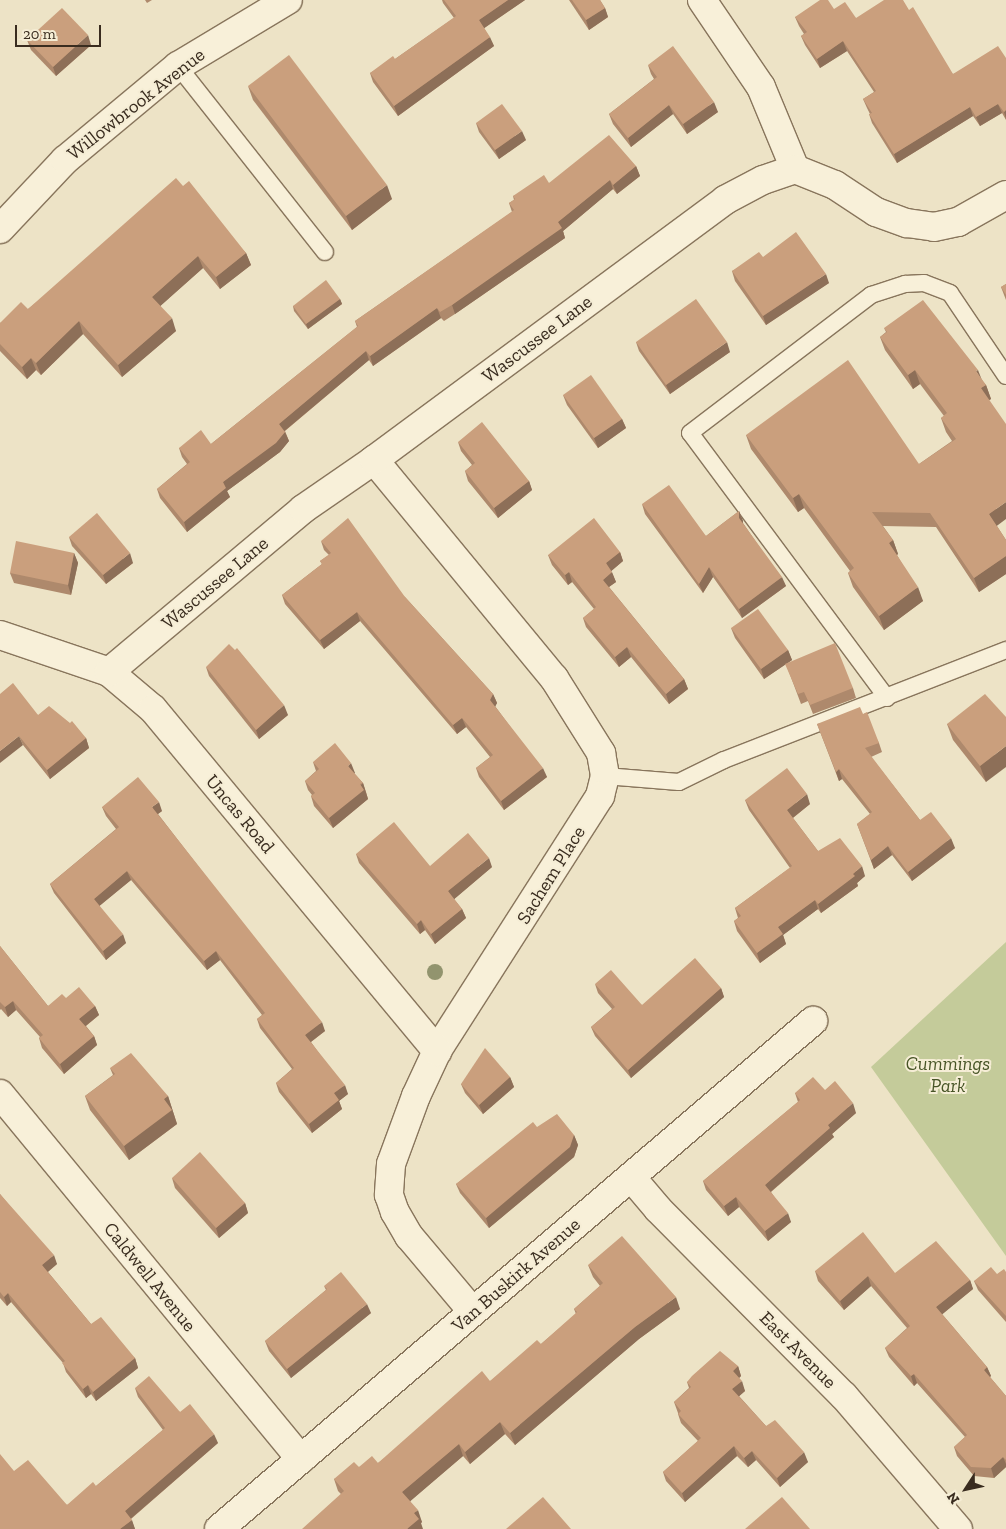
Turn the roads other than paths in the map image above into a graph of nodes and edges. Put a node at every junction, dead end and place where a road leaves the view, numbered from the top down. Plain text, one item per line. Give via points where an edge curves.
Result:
1 (288, 0) edge
2 (702, 0) edge
3 (178, 66) junction
4 (796, 169) junction
5 (1006, 195) edge
6 (0, 229) edge
7 (325, 252) dead end
8 (1006, 376) edge
9 (374, 460) junction
10 (0, 635) edge
11 (1006, 650) edge
12 (109, 672) junction
13 (887, 698) junction
14 (605, 776) junction
15 (813, 1021) dead end
16 (437, 1052) junction
17 (0, 1094) edge
18 (631, 1177) junction
19 (473, 1312) junction
20 (301, 1460) junction
21 (219, 1529) edge
22 (958, 1529) edge

1 - 3 street, Willowbrook Avenue
2 - 4 street via 761,87
3 - 6 street, Willowbrook Avenue via 65,160
3 - 7 lane
4 - 5 street via 835,185 876,212 907,223 934,227 958,222
4 - 9 street, Wascussee Lane via 764,180 725,200
8 - 13 lane via 950,293 924,283 905,284 871,295 690,434
9 - 12 street, Wascussee Lane via 303,509
9 - 14 street, Sachem Place via 554,678 601,753
10 - 12 street, Uncas Road
11 - 13 lane
12 - 16 street, Uncas Road via 152,708
13 - 14 lane via 724,760 679,782
14 - 16 street, Sachem Place via 600,796
15 - 18 street, Van Buskirk Avenue
16 - 19 street, Sachem Place via 416,1096 391,1164 389,1195 409,1236
17 - 20 street, Caldwell Avenue
18 - 19 street, Van Buskirk Avenue
18 - 22 street, East Avenue via 658,1209 844,1396
19 - 20 street, Van Buskirk Avenue
20 - 21 street, Van Buskirk Avenue

